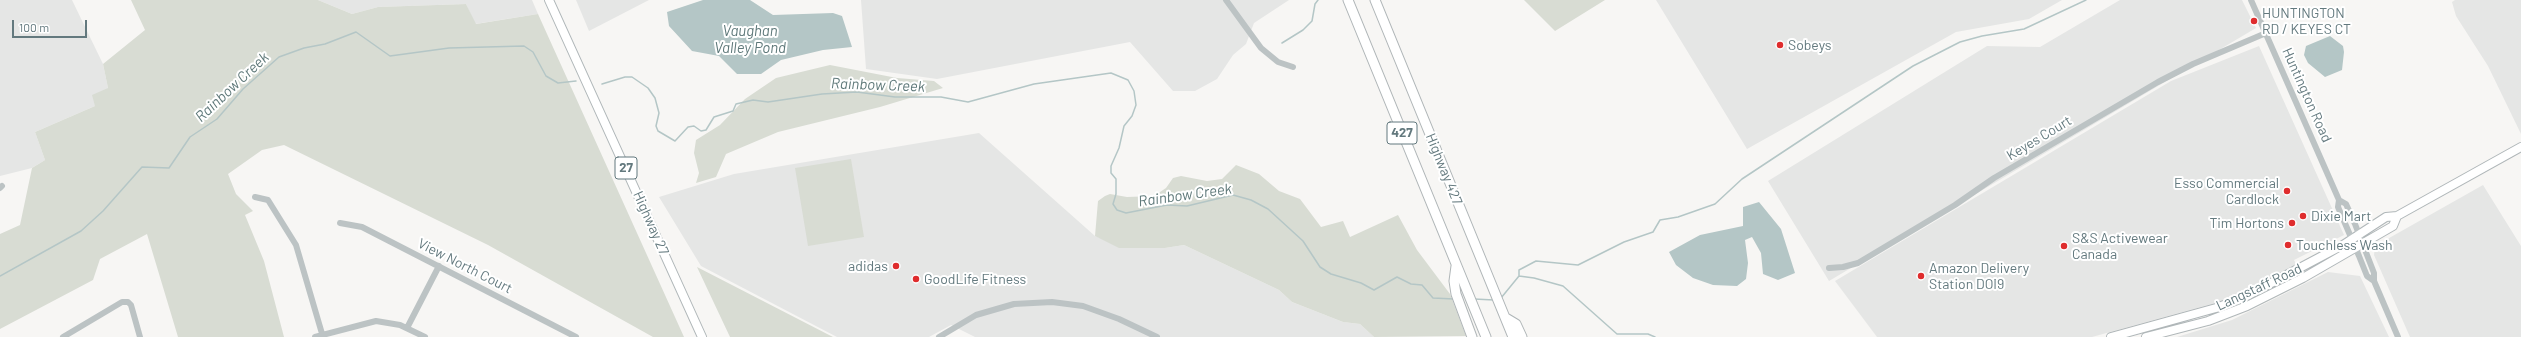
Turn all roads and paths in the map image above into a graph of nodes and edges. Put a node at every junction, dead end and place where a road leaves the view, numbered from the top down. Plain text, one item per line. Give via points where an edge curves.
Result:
1 (549, 0) edge
2 (1226, 0) edge
3 (1348, 0) edge
4 (1375, 0) edge
5 (2251, 0) edge
6 (2266, 33) junction
7 (1293, 67) dead end
8 (2521, 147) edge
9 (255, 197) dead end
10 (340, 223) dead end
11 (2357, 241) junction
12 (439, 266) junction
13 (1456, 266) junction
14 (1829, 268) dead end
15 (1506, 318) junction
16 (407, 328) junction
17 (322, 336) edge
18 (63, 337) edge
19 (140, 337) edge
20 (315, 337) edge
21 (425, 337) edge
22 (576, 337) edge
23 (702, 337) edge
24 (939, 337) edge
25 (1158, 337) edge
26 (1472, 337) edge
27 (1486, 337) edge
28 (1513, 337) edge
29 (1522, 337) edge
30 (2111, 337) edge
31 (2146, 337) edge
32 (2398, 337) edge

1 - 23 main road, Highway 27 / 27
2 - 7 street via 1262,48 1278,62
3 - 13 highway, Highway 427 / 427
4 - 15 highway, Highway 427 / 427
5 - 6 street, Huntington Road
6 - 11 street, Huntington Road via 2339,200 2338,207
6 - 14 street, Keyes Court via 2158,82 1994,178 1955,205 1858,263
8 - 11 main road, Langstaff Road via 2397,216 2386,217
9 - 17 street via 268,200 296,245
10 - 12 street, View North Court via 362,227
11 - 30 main road, Langstaff Road via 2244,298
11 - 31 main road, Langstaff Road via 2247,306 2208,321
11 - 32 street, Huntington Road via 2374,273 2374,281
12 - 16 street
12 - 22 street, View North Court
13 - 26 highway via 1456,289
13 - 27 highway, Highway 427 / 427
15 - 28 highway, Highway 427 / 427
15 - 29 highway via 1516,324
16 - 17 street via 393,323 376,322
16 - 21 street
17 - 20 street
18 - 19 street via 122,302 128,302
24 - 25 street via 976,315 1014,304 1052,302 1083,306

